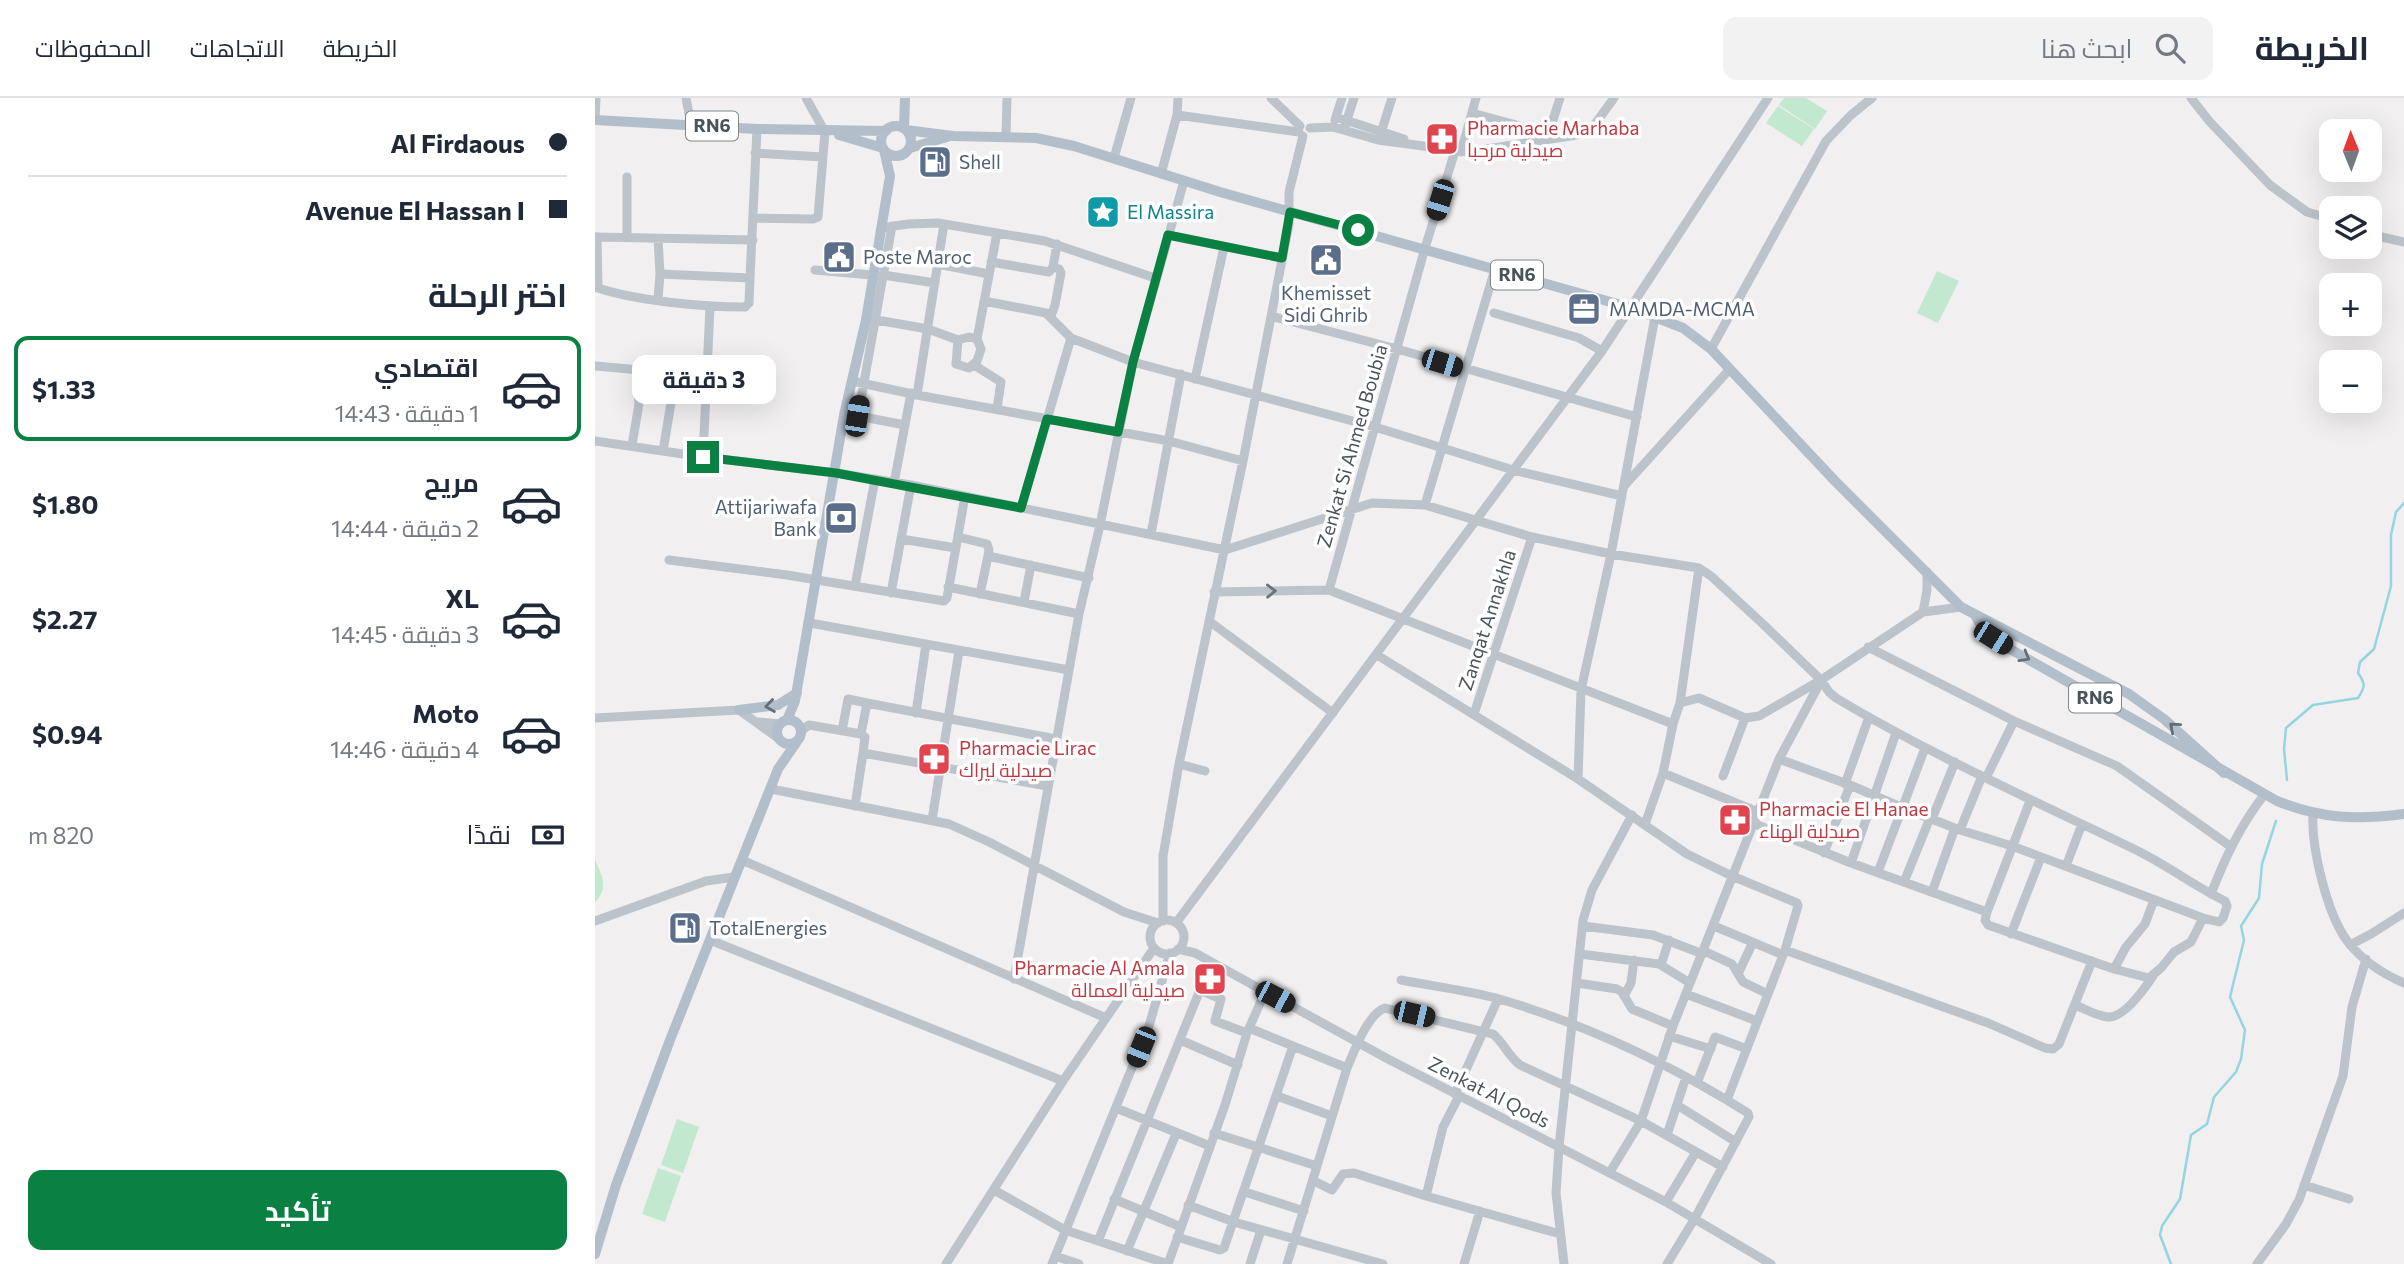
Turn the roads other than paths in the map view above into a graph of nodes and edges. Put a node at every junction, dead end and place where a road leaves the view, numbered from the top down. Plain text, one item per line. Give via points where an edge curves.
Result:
1 (596, 98) edge
2 (686, 98) edge
3 (806, 98) edge
4 (905, 98) edge
5 (1007, 98) edge
6 (1131, 98) edge
7 (1178, 98) edge
8 (1271, 98) edge
9 (1342, 98) edge
10 (1354, 98) edge
11 (1392, 98) edge
12 (1476, 98) edge
13 (1560, 98) edge
14 (1614, 98) edge
15 (1768, 98) edge
16 (1872, 98) edge
17 (2191, 98) edge
18 (1472, 113) junction
19 (1177, 115) junction
20 (1336, 117) junction
21 (595, 120) edge
22 (1347, 120) junction
23 (691, 125) junction
24 (1333, 127) junction
25 (757, 129) junction
26 (898, 129) junction
27 (1303, 130) junction
28 (1343, 131) junction
29 (827, 132) junction
30 (953, 136) junction
31 (1006, 136) junction
32 (1380, 136) junction
33 (1547, 137) junction
34 (883, 149) junction
35 (907, 151) junction
36 (1458, 152) junction
37 (755, 153) junction
38 (823, 156) junction
39 (1114, 158) junction
40 (1161, 174) junction
41 (890, 176) junction
42 (627, 177) dead end
43 (1184, 181) junction
44 (1290, 212) junction
45 (2319, 216) edge
46 (754, 218) junction
47 (944, 224) junction
48 (886, 227) junction
49 (996, 233) junction
50 (1168, 235) junction
51 (596, 237) edge
52 (627, 237) junction
53 (2382, 237) edge
54 (658, 239) junction
55 (753, 240) junction
56 (2404, 243) edge
57 (1057, 244) junction
58 (1224, 247) junction
59 (1425, 248) junction
60 (1282, 258) junction
61 (991, 262) junction
62 (937, 264) junction
63 (1053, 267) junction
64 (1495, 269) junction
65 (814, 270) dead end
66 (660, 274) junction
67 (989, 274) junction
68 (878, 275) junction
69 (750, 278) junction
70 (1155, 278) junction
71 (935, 283) junction
72 (596, 288) edge
73 (658, 299) junction
74 (984, 301) junction
75 (710, 307) junction
76 (1632, 308) junction
77 (1494, 313) dead end
78 (1051, 316) junction
79 (1271, 317) junction
80 (1655, 317) junction
81 (870, 319) junction
82 (928, 329) junction
83 (1071, 338) junction
84 (977, 339) junction
85 (958, 340) junction
86 (1397, 349) junction
87 (1711, 349) junction
88 (1602, 351) junction
89 (1133, 362) junction
90 (974, 365) junction
91 (595, 366) edge
92 (636, 369) junction
93 (1464, 370) junction
94 (1728, 370) junction
95 (669, 373) junction
96 (1181, 374) junction
97 (708, 376) junction
98 (1195, 379) junction
99 (857, 382) junction
100 (914, 394) junction
101 (1255, 395) junction
102 (672, 397) junction
103 (1567, 397) junction
104 (707, 398) junction
105 (997, 409) junction
106 (844, 415) junction
107 (857, 416) junction
108 (1637, 417) junction
109 (1047, 419) junction
110 (905, 425) junction
111 (1375, 427) junction
112 (1118, 432) junction
113 (595, 441) edge
114 (1169, 441) junction
115 (632, 445) junction
116 (1443, 448) junction
117 (663, 451) junction
118 (703, 457) junction
119 (1243, 461) junction
120 (1513, 470) junction
121 (836, 473) junction
122 (875, 480) junction
123 (894, 483) junction
124 (911, 485) junction
125 (1623, 491) junction
126 (965, 496) junction
127 (1425, 505) junction
128 (1021, 508) junction
129 (1352, 509) junction
130 (1478, 519) junction
131 (1100, 525) junction
132 (1151, 534) junction
133 (958, 537) junction
134 (1532, 537) junction
135 (901, 539) junction
136 (955, 548) junction
137 (1225, 550) junction
138 (1611, 554) junction
139 (988, 556) junction
140 (669, 560) dead end
141 (1031, 565) junction
142 (1699, 568) junction
143 (1927, 572) junction
144 (1089, 578) junction
145 (817, 580) junction
146 (855, 586) junction
147 (948, 587) junction
148 (1329, 590) junction
149 (1214, 592) junction
150 (891, 593) junction
151 (980, 594) junction
152 (1024, 602) junction
153 (1961, 607) junction
154 (1923, 612) junction
155 (1079, 614) junction
156 (1974, 614) junction
157 (1403, 620) junction
158 (1209, 621) junction
159 (810, 623) junction
160 (926, 645) junction
161 (1868, 647) junction
162 (959, 650) junction
163 (1377, 655) junction
164 (1495, 656) junction
165 (1069, 670) junction
166 (1821, 680) junction
167 (1581, 690) junction
168 (796, 697) junction
169 (867, 703) junction
170 (1680, 703) junction
171 (739, 710) junction
172 (916, 712) junction
173 (1333, 713) junction
174 (1474, 714) junction
175 (1868, 717) junction
176 (595, 718) edge
177 (947, 718) junction
178 (1745, 718) junction
179 (2014, 720) junction
180 (757, 722) junction
181 (783, 722) junction
182 (1673, 724) junction
183 (801, 728) junction
184 (842, 731) junction
185 (1896, 733) junction
186 (861, 734) junction
187 (778, 738) junction
188 (1056, 739) junction
189 (796, 743) junction
190 (1925, 748) junction
191 (863, 753) junction
192 (1779, 759) junction
193 (1955, 762) junction
194 (1179, 764) junction
195 (939, 766) junction
196 (778, 769) junction
197 (1205, 771) dead end
198 (1663, 773) junction
199 (2224, 773) junction
200 (1723, 776) dead end
201 (1984, 777) junction
202 (1578, 779) junction
203 (1847, 785) junction
204 (1047, 786) junction
205 (771, 789) junction
206 (2264, 795) junction
207 (1874, 797) junction
208 (2030, 801) junction
209 (855, 806) junction
210 (1903, 808) junction
211 (1758, 812) junction
212 (2313, 814) junction
213 (2404, 814) edge
214 (1632, 815) junction
215 (1931, 818) junction
216 (932, 820) junction
217 (1753, 822) junction
218 (1645, 824) junction
219 (2082, 824) junction
220 (1958, 829) junction
221 (2012, 846) junction
222 (2230, 846) junction
223 (1825, 853) junction
224 (2041, 857) junction
225 (742, 860) junction
226 (1851, 863) junction
227 (1033, 864) junction
228 (2066, 866) junction
229 (1878, 872) junction
230 (1732, 876) junction
231 (734, 877) junction
232 (1904, 881) junction
233 (1932, 892) junction
234 (2211, 894) junction
235 (2154, 900) junction
236 (1987, 912) junction
237 (2404, 913) edge
238 (2203, 918) junction
239 (595, 921) edge
240 (1169, 926) junction
241 (1583, 926) junction
242 (1714, 926) junction
243 (2011, 934) junction
244 (710, 940) junction
245 (1669, 940) junction
246 (1753, 942) junction
247 (2350, 945) junction
248 (1157, 950) junction
249 (1174, 951) junction
250 (1784, 952) junction
251 (1195, 953) junction
252 (1703, 953) junction
253 (1580, 954) junction
254 (1634, 960) junction
255 (2366, 960) junction
256 (2092, 961) junction
257 (1211, 963) junction
258 (1661, 965) junction
259 (2114, 969) junction
260 (1738, 974) junction
261 (2153, 976) junction
262 (1014, 978) junction
263 (1401, 980) dead end
264 (1577, 983) junction
265 (2404, 983) edge
266 (1690, 984) junction
267 (1200, 990) junction
268 (1265, 992) junction
269 (1686, 994) junction
270 (1767, 994) junction
271 (1625, 996) junction
272 (1498, 999) junction
273 (2075, 1005) junction
274 (1106, 1018) junction
275 (1757, 1021) junction
276 (1573, 1026) junction
277 (1673, 1026) junction
278 (1248, 1031) junction
279 (1484, 1031) junction
280 (1669, 1036) junction
281 (1180, 1040) junction
282 (1358, 1041) junction
283 (1293, 1046) junction
284 (1711, 1049) junction
285 (1747, 1049) junction
286 (1661, 1062) junction
287 (1238, 1065) junction
288 (1347, 1068) junction
289 (1686, 1077) junction
290 (1063, 1081) junction
291 (1697, 1083) junction
292 (1566, 1086) junction
293 (1457, 1095) junction
294 (1277, 1096) junction
295 (1727, 1100) junction
296 (1677, 1105) junction
297 (1116, 1108) junction
298 (1332, 1115) junction
299 (1641, 1121) junction
300 (1147, 1122) junction
301 (1176, 1133) junction
302 (1214, 1133) junction
303 (1667, 1135) junction
304 (1736, 1142) junction
305 (1210, 1146) junction
306 (1260, 1147) junction
307 (1559, 1147) junction
308 (1696, 1152) junction
309 (1317, 1166) junction
310 (1723, 1167) junction
311 (1610, 1172) junction
312 (1314, 1181) junction
313 (2304, 1185) junction
314 (994, 1190) junction
315 (1245, 1192) junction
316 (1426, 1196) junction
317 (1114, 1199) junction
318 (2349, 1199) dead end
319 (1666, 1202) junction
320 (1188, 1205) junction
321 (1304, 1210) junction
322 (1480, 1211) junction
323 (1144, 1213) junction
324 (1695, 1218) junction
325 (1234, 1222) junction
326 (1181, 1227) junction
327 (1065, 1230) junction
328 (1261, 1230) junction
329 (1560, 1234) junction
330 (1177, 1237) junction
331 (1295, 1239) junction
332 (1098, 1241) junction
333 (1127, 1251) junction
334 (595, 1254) edge
335 (1053, 1260) edge
336 (946, 1264) edge
337 (1079, 1264) edge
338 (1168, 1264) edge
339 (1251, 1264) edge
340 (1287, 1264) edge
341 (1383, 1264) edge
342 (1464, 1264) edge
343 (1564, 1264) edge
344 (1667, 1264) edge
345 (1771, 1264) edge
346 (2257, 1264) edge

1 - 21 street
2 - 23 street
3 - 29 street
4 - 26 main road
5 - 31 street
6 - 39 street
7 - 19 street
8 - 27 street
9 - 20 street
10 - 22 street
11 - 32 street
12 - 18 street, Zenkat Si Ahmed Boubia
13 - 33 street
14 - 33 street via 1587,130
15 - 76 street
16 - 87 street via 1826,141
17 - 45 street via 2270,185
18 - 33 street
18 - 36 street, Zenkat Si Ahmed Boubia
19 - 27 street
19 - 40 street
20 - 22 street
20 - 24 street
21 - 23 main road, RN6
22 - 28 street
22 - 32 street
23 - 25 main road, RN6
24 - 27 street
24 - 28 street
25 - 29 main road, RN6
25 - 37 street
26 - 29 main road, RN6
26 - 30 main road, RN6
26 - 34 main road via 881,139
26 - 35 main road via 911,138
27 - 44 street via 1289,192
28 - 32 street
29 - 34 main road, RN6
29 - 38 street
30 - 31 main road, RN6
30 - 35 main road, RN6
31 - 39 main road, RN6 via 1057,142
32 - 36 street
33 - 36 street
34 - 35 main road, RN6 via 895,156
34 - 41 main road
35 - 41 main road
36 - 59 street, Zenkat Si Ahmed Boubia
37 - 38 street
37 - 46 street
38 - 46 street via 818,217
39 - 40 main road, RN6
40 - 43 main road, RN6
41 - 48 main road
42 - 52 street
43 - 44 main road, RN6
43 - 50 street
44 - 59 main road, RN6
44 - 60 street
46 - 55 street
47 - 48 street
47 - 49 street
47 - 62 street
48 - 68 main road
49 - 57 street
49 - 61 street
50 - 58 street
50 - 70 street
51 - 52 street
51 - 72 street
52 - 54 street
53 - 56 street
54 - 55 street
54 - 66 street
55 - 69 street
57 - 63 street
57 - 70 street
58 - 60 street
58 - 98 street
59 - 64 main road, RN6
59 - 86 street, Zenkat Si Ahmed Boubia
60 - 79 street
61 - 63 street via 1049,272
61 - 67 street
62 - 67 street
62 - 71 street
63 - 78 street via 1061,274
64 - 76 main road, RN6
64 - 93 street
65 - 68 street
66 - 69 street
66 - 73 street
67 - 74 street
68 - 71 street
68 - 81 main road
69 - 75 street via 747,306
70 - 89 street
71 - 82 street
72 - 73 street
73 - 75 street
74 - 78 street
74 - 84 street
75 - 97 street
76 - 80 main road, RN6
76 - 88 street
77 - 88 street via 1579,338
78 - 83 street
79 - 86 street
79 - 101 street
80 - 87 main road, RN6 via 1683,328
80 - 108 street
81 - 82 street
81 - 99 main road
82 - 85 street
82 - 100 street
83 - 89 street
83 - 109 street
84 - 85 street
84 - 90 street via 981,349
85 - 90 street via 956,364
86 - 93 street
86 - 111 street, Zenkat Si Ahmed Boubia
87 - 94 main road, RN6
88 - 103 street
89 - 96 street
89 - 112 street
90 - 105 street via 1001,382
91 - 92 street
92 - 95 street
92 - 115 street via 639,404
93 - 103 street
93 - 116 street
94 - 125 street
94 - 143 main road, RN6
95 - 97 street
95 - 102 street
96 - 98 street
96 - 114 street
97 - 104 street
98 - 101 street
99 - 100 street
99 - 106 main road
99 - 107 street
100 - 105 street
100 - 110 street
101 - 111 street
101 - 119 street
102 - 104 street
102 - 117 street
103 - 108 street
103 - 120 street
104 - 118 street
105 - 109 street
106 - 107 street
106 - 121 main road
107 - 110 street
108 - 125 street
109 - 112 street
109 - 128 street
110 - 123 street
111 - 116 street
111 - 129 street, Zenkat Si Ahmed Boubia
112 - 114 street
112 - 131 street
113 - 115 street
114 - 119 street
114 - 132 street
115 - 117 street
116 - 120 street
116 - 127 street
117 - 118 street
118 - 121 street
119 - 137 street
120 - 125 street
120 - 130 street
121 - 122 street
121 - 145 main road
122 - 123 street
122 - 146 street
123 - 124 street
124 - 126 street
124 - 135 street
125 - 138 street
126 - 128 street
126 - 133 street
127 - 129 street via 1372,503
127 - 130 street
128 - 131 street
129 - 137 street
129 - 148 street, Zenkat Si Ahmed Boubia
130 - 134 street
130 - 157 street
131 - 132 street
131 - 144 street
132 - 137 street
133 - 136 street
133 - 139 street via 986,544
134 - 138 street
134 - 164 street, Zanqat Annakhla
135 - 136 street
135 - 150 street
136 - 147 street
137 - 149 street
138 - 142 street
138 - 167 street
139 - 141 street
139 - 151 street
140 - 145 street
141 - 144 street
141 - 152 street
142 - 166 street
142 - 170 street
143 - 153 main road, RN6
143 - 154 street
144 - 155 street
145 - 146 street
145 - 159 main road
146 - 150 street
147 - 150 street via 944,601
147 - 151 street
149 -> 148 street
148 - 157 street
149 - 158 street
151 - 152 street
152 - 155 street
153 - 154 street
153 - 156 main road, RN6
154 - 161 street
155 - 165 street
199 -> 156 main road, RN6 via 2129,694
156 -> 199 main road, RN6 via 1993,638
157 - 163 street
157 - 164 street
158 - 173 street
158 - 194 street
159 - 160 street
159 - 168 main road
160 - 162 street
160 - 172 street
161 - 166 street
161 - 179 street
162 - 165 street
162 - 177 street
163 - 173 street
163 - 174 street
164 - 167 street
164 - 174 street, Zanqat Annakhla
165 - 188 street
166 - 175 street via 1831,694
166 - 178 street via 1759,716
166 - 192 street
167 - 182 street
167 - 202 street
168 -> 171 main road via 782,704
168 - 181 main road
168 - 183 main road
169 - 172 street
169 - 184 street via 848,698
169 - 186 street
170 - 178 street via 1703,699
170 - 182 street
171 - 176 street
171 - 180 street
172 - 177 street
173 - 240 street
174 - 202 street
175 - 185 street
175 - 203 street
177 - 188 street
177 - 195 street
178 - 200 street
179 - 201 street
179 - 222 street via 2116,766
180 - 181 street
180 - 187 street
181 - 183 main road via 795,721
181 - 187 main road
182 - 198 street
183 - 184 street via 809,725
183 - 189 main road
184 - 186 street
185 - 190 street
185 - 207 street
186 - 191 street via 865,737
187 - 189 main road via 784,744
187 - 196 main road
188 - 204 street
189 - 196 main road
190 - 193 street
190 - 210 street
191 - 195 street
191 - 209 street
192 - 203 street
192 - 211 street
193 - 201 street
193 - 215 street
194 - 197 street
194 - 240 street via 1163,856
195 - 204 street
195 - 216 street
196 - 205 main road
198 - 211 street
198 - 218 street
199 - 206 main road, RN6
201 - 208 street
201 - 220 street
202 - 214 street
203 - 207 street
203 - 223 street
204 - 227 street
205 - 209 street
205 - 225 main road
206 - 212 main road, RN6
206 - 222 street
207 - 210 street
207 - 226 street
208 - 219 street
208 - 221 street
209 - 216 street
210 - 215 street
210 - 229 street
211 - 217 street
212 - 213 main road, RN6 via 2350,818
212 - 247 street via 2319,865 2335,918
214 - 218 street
214 - 241 street via 1592,890
215 - 220 street
215 - 232 street
216 - 227 street via 967,831
217 - 223 street
217 - 230 street
218 - 230 street via 1687,854
219 - 228 street
219 - 234 street via 2141,852
220 - 221 street
220 - 233 street
221 - 224 street
221 - 236 street
222 - 234 street
223 - 226 street
224 - 228 street
224 - 243 street
225 - 231 main road
225 - 262 street
226 - 229 street
227 - 240 street via 1124,912
227 - 262 street
228 - 235 street
229 - 232 street
230 - 242 street
230 - 250 street via 1797,903
231 - 239 street via 706,881
231 - 244 main road
232 - 233 street
233 - 236 street
234 - 238 street via 2225,901 2226,908 2221,921
235 - 238 street
235 - 259 street via 2145,924
236 - 243 street via 1986,924
237 - 247 street
238 - 261 street via 2191,942 2174,952
240 - 248 street via 1151,940
240 - 249 street via 1183,942
240 - 251 street
241 - 245 street
241 - 253 street
242 - 246 street
242 - 252 street
243 - 256 street
244 - 290 street
244 - 334 main road via 616,1185
245 - 252 street
245 - 258 street
246 - 250 street
246 - 260 street
247 - 255 street
248 - 249 street
248 - 274 street
249 - 251 street
249 - 297 street
250 - 270 street
250 - 273 street via 2049,1049 2059,1044
251 - 257 street, Zenkat Al Qods
252 - 260 street via 1732,964
252 - 266 street
253 - 254 street
253 - 264 street
254 - 258 street
254 - 271 street
255 - 265 street
255 - 313 street via 2352,1007 2343,1076
256 - 259 street
256 - 273 street
257 - 267 street
257 - 268 street, Zenkat Al Qods
258 - 266 street
259 - 261 street
260 - 270 street via 1743,982
261 - 273 street via 2127,1008 2113,1016
262 - 274 street
263 - 272 street
264 - 271 street via 1617,989
264 - 276 street
266 - 269 street
267 - 278 street via 1221,999 1215,1021
267 - 281 street
268 - 278 street
268 - 282 street, Zenkat Al Qods
269 - 275 street
269 - 277 street
270 - 275 street
271 - 277 street via 1632,1009
272 - 276 street
272 - 279 street
274 - 290 street
275 - 285 street
276 - 286 street
276 - 292 street
277 - 280 street
278 - 283 street
278 - 287 street
279 - 282 street via 1385,1008 1375,1014
279 - 292 street via 1501,1040 1514,1060
279 - 293 street
280 - 284 street
280 - 286 street
281 - 287 street
281 - 300 street
282 - 288 street
282 - 293 street, Zenkat Al Qods
283 - 288 street
283 - 294 street
284 - 285 street via 1717,1036
284 - 291 street
285 - 295 street
286 - 289 street
286 - 299 street
287 - 302 street
288 - 298 street
289 - 291 street
289 - 296 street
290 - 314 street
291 - 295 street
292 - 299 street
292 - 307 street
293 - 307 street, Zenkat Al Qods
293 - 316 street via 1443,1127
294 - 298 street
294 - 306 street
295 - 304 street via 1749,1116
296 - 303 street
296 - 304 street
297 - 300 street
297 - 327 street
298 - 309 street
299 - 303 street
299 - 311 street
300 - 301 street
300 - 317 street
301 - 305 street
301 - 323 street
302 - 305 street
302 - 306 street
303 - 308 street
304 - 310 street
305 - 320 street
306 - 309 street
306 - 315 street
307 - 311 street, Zenkat Al Qods
307 - 329 street via 1556,1193
308 - 310 street
308 - 319 street
309 - 312 street
310 - 324 street
311 - 319 street, Zenkat Al Qods
312 - 316 street via 1332,1190 1343,1174 1355,1172
312 - 321 street
313 - 318 street
313 - 346 street via 2293,1213
314 - 327 street
314 - 336 street
315 - 321 street
315 - 325 street
316 - 322 street
317 - 323 street
317 - 332 street
319 - 324 street, Zenkat Al Qods
320 - 325 street
320 - 326 street
321 - 331 street
322 - 329 street
322 - 342 street
323 - 326 street
323 - 333 street
324 - 344 street
324 - 345 street, Zenkat Al Qods
325 - 328 street
325 - 330 street via 1221,1250
326 - 330 street
327 - 332 street
327 - 335 street
328 - 331 street
328 - 339 street
329 - 343 street
330 - 338 street
331 - 340 street
331 - 341 street
332 - 333 street
333 - 338 street
335 - 337 street

